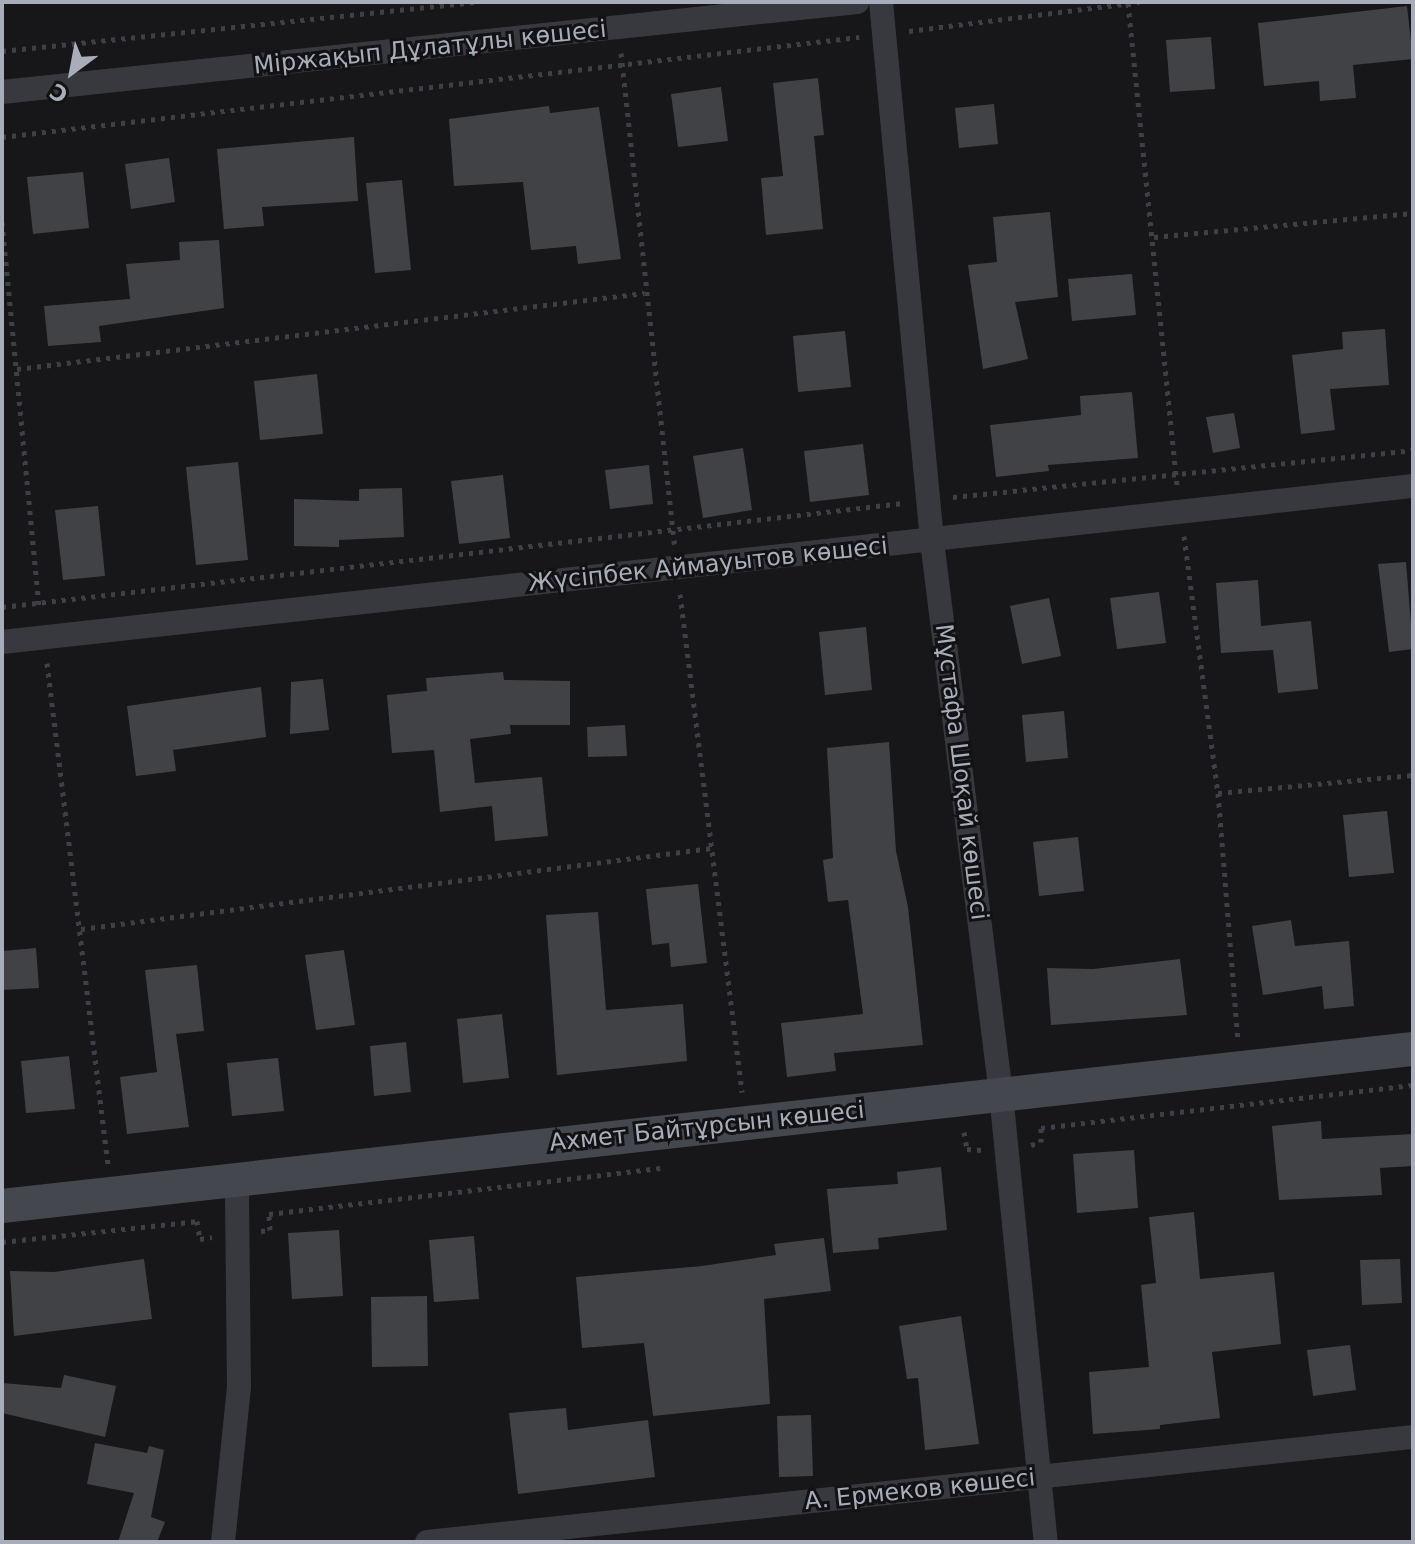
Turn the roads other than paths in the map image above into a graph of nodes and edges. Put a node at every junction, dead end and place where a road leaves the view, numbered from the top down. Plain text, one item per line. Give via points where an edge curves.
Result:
1 (857, 2) edge
2 (881, 2) edge
3 (2, 92) edge
4 (1413, 486) edge
5 (932, 541) junction
6 (2, 642) edge
7 (1413, 1049) edge
8 (1001, 1094) junction
9 (237, 1180) junction
10 (2, 1206) edge
11 (1413, 1437) edge
12 (1042, 1477) junction
13 (223, 1542) edge
14 (427, 1542) edge
15 (1046, 1542) edge

1 - 3 street, Міржақып Дұлатұлы көшесі
2 - 5 street, Мұстафа Шоқай көшесі
4 - 5 street, Жүсіпбек Аймауытов көшесі
5 - 6 street, Жүсіпбек Аймауытов көшесі
5 - 8 street, Мұстафа Шоқай көшесі
7 - 8 street, Ахмет Байтұрсын көшесі
8 - 9 street, Ахмет Байтұрсын көшесі
8 - 12 street, Мұстафа Шоқай көшесі
9 - 10 street, Ахмет Байтұрсын көшесі
9 - 13 street via 239,1387
11 - 12 street, А. Ермеков көшесі
12 - 14 street, А. Ермеков көшесі
12 - 15 street, Мұстафа Шоқай көшесі

